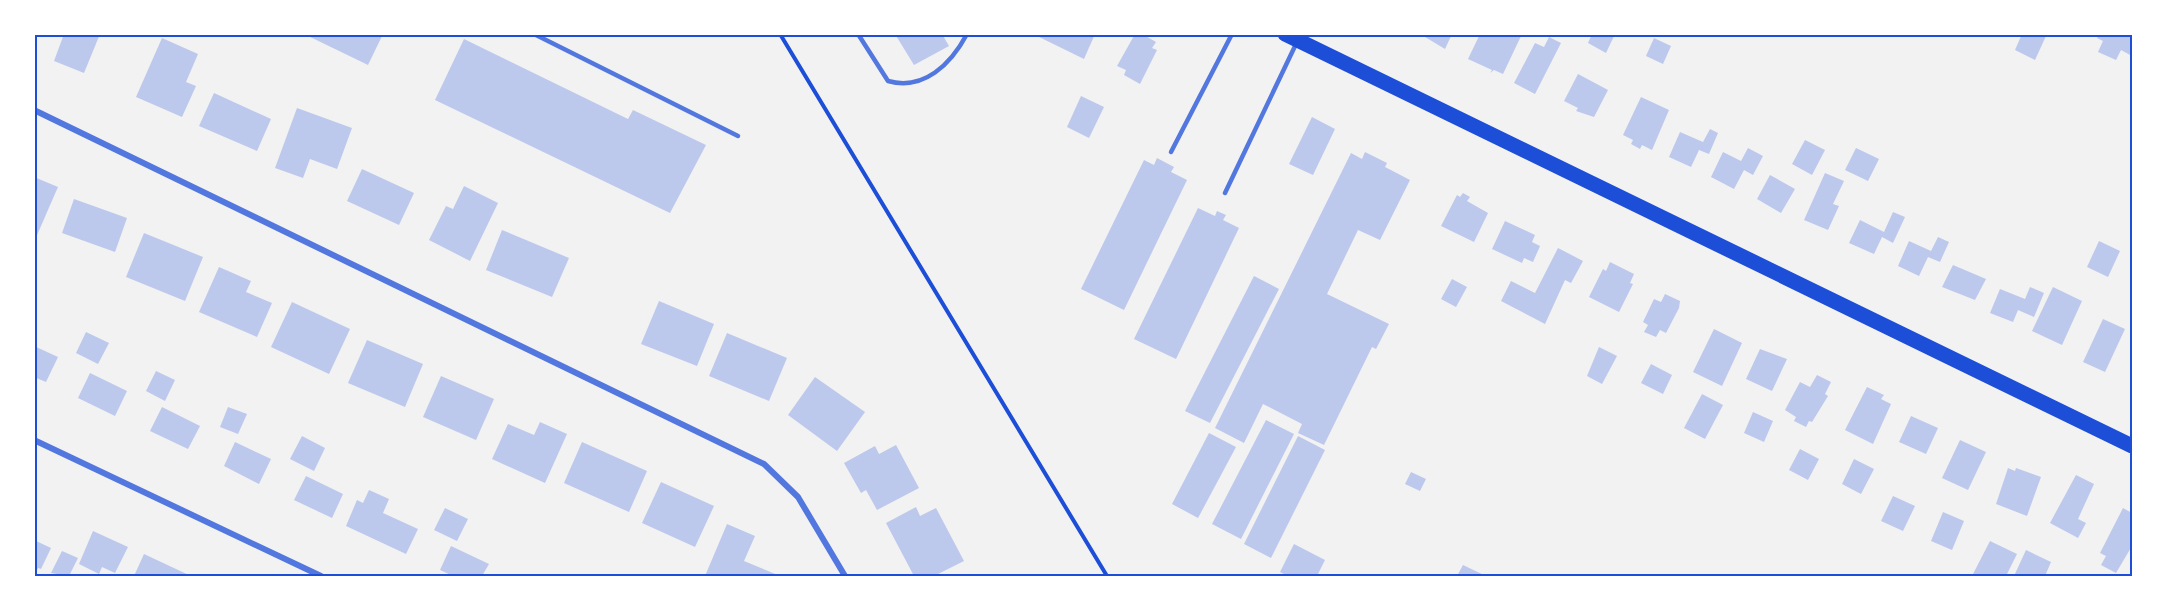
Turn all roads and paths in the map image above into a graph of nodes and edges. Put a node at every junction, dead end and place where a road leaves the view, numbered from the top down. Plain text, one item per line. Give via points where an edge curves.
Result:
1 (534, 34) edge
2 (780, 34) edge
3 (858, 34) edge
4 (967, 34) edge
5 (1232, 34) edge
6 (1291, 38) edge
7 (34, 110) edge
8 (738, 136) dead end
9 (1171, 152) dead end
10 (1225, 193) dead end
11 (34, 440) edge
12 (2133, 446) edge
13 (321, 576) edge
14 (845, 576) edge
15 (1107, 576) edge

1 - 8 lane
2 - 15 path
3 - 4 lane via 888,81 899,84 936,73 954,57
5 - 9 lane
6 - 10 lane
6 - 12 main road
7 - 14 street via 764,464 798,497
11 - 13 street

